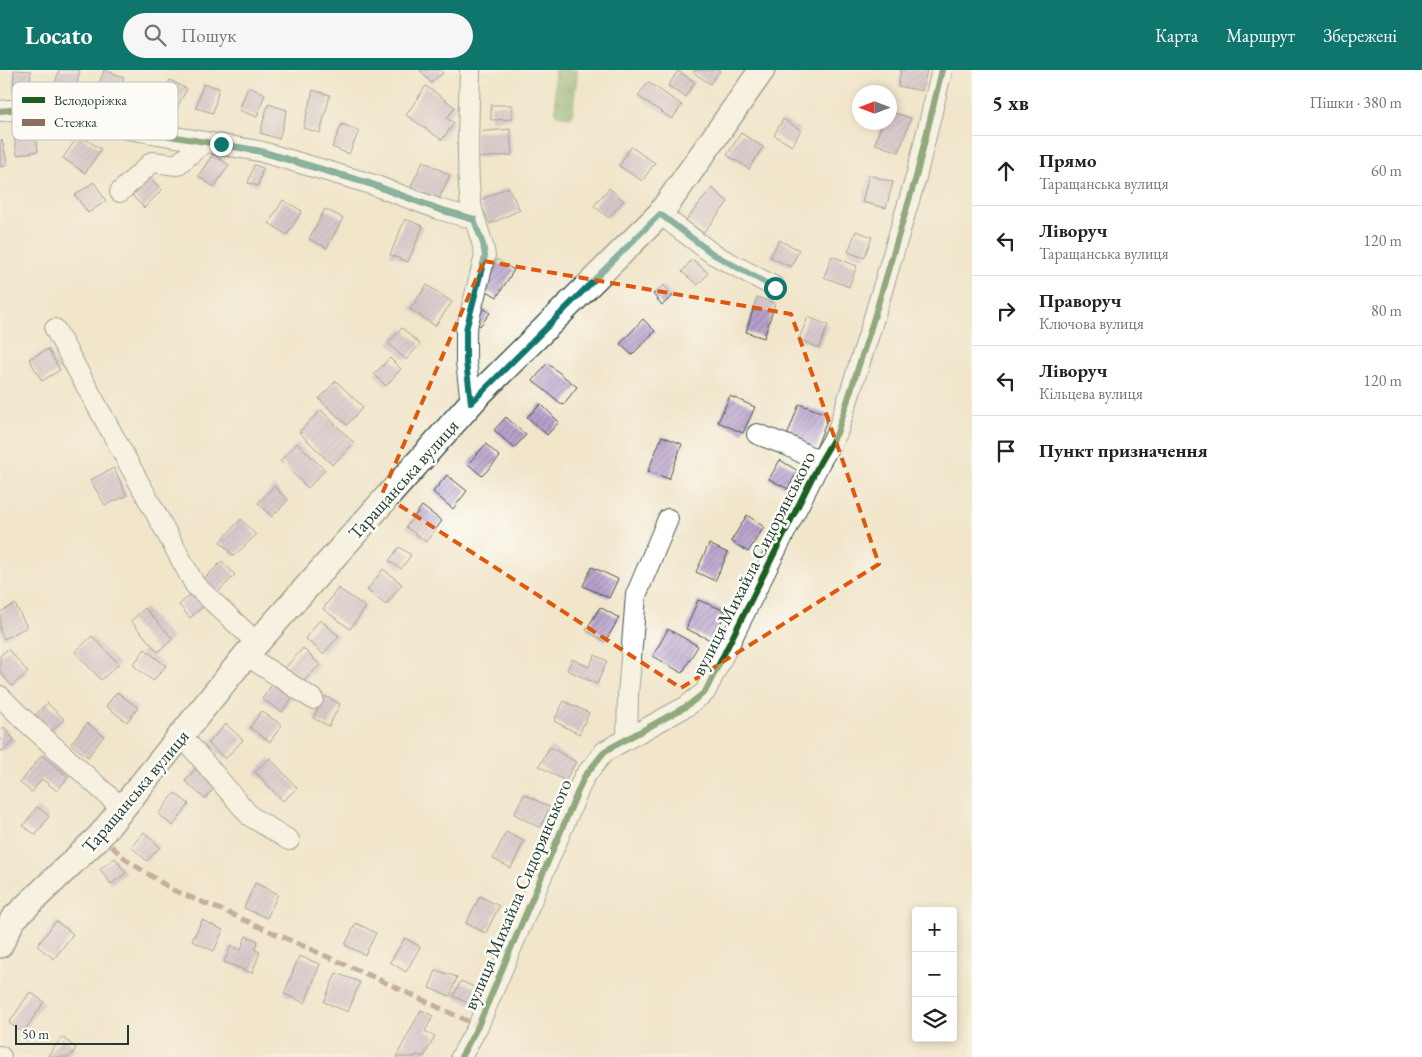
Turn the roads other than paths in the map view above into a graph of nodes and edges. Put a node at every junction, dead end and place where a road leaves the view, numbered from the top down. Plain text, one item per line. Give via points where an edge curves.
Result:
1 (470, 70) edge
2 (762, 70) edge
3 (944, 72) edge
4 (178, 138) edge
5 (203, 143) junction
6 (120, 192) dead end
7 (660, 214) junction
8 (474, 220) junction
9 (775, 288) dead end
10 (54, 329) dead end
11 (471, 403) junction
12 (756, 434) dead end
13 (820, 462) junction
14 (668, 519) dead end
15 (252, 649) junction
16 (0, 696) edge
17 (313, 699) dead end
18 (182, 736) junction
19 (627, 739) junction
20 (123, 809) junction
21 (289, 840) dead end
22 (6, 923) edge
23 (0, 945) edge
24 (462, 1057) edge

1 - 8 street via 470,197
2 - 7 main road, Таращанська вулиця
3 - 13 street, вулиця Михайла Сидорянського via 870,331 836,433
4 - 5 street
5 - 6 street via 177,165 152,162
5 - 8 street via 259,151 371,184
7 - 9 street via 713,254
7 - 11 main road, Таращанська вулиця
8 - 11 street via 485,256 466,330
10 - 15 street via 195,584
11 - 15 main road, Таращанська вулиця
12 - 13 street
13 - 19 street, вулиця Михайла Сидорянського via 705,692 687,706
14 - 19 street via 636,595
15 - 17 street
15 - 18 main road, Таращанська вулиця
16 - 20 street
18 - 20 main road, Таращанська вулиця
18 - 21 street via 250,816
19 - 24 street, вулиця Михайла Сидорянського via 605,751 584,777
20 - 22 main road, Таращанська вулиця via 100,836
22 - 23 main road, Таращанська вулиця

